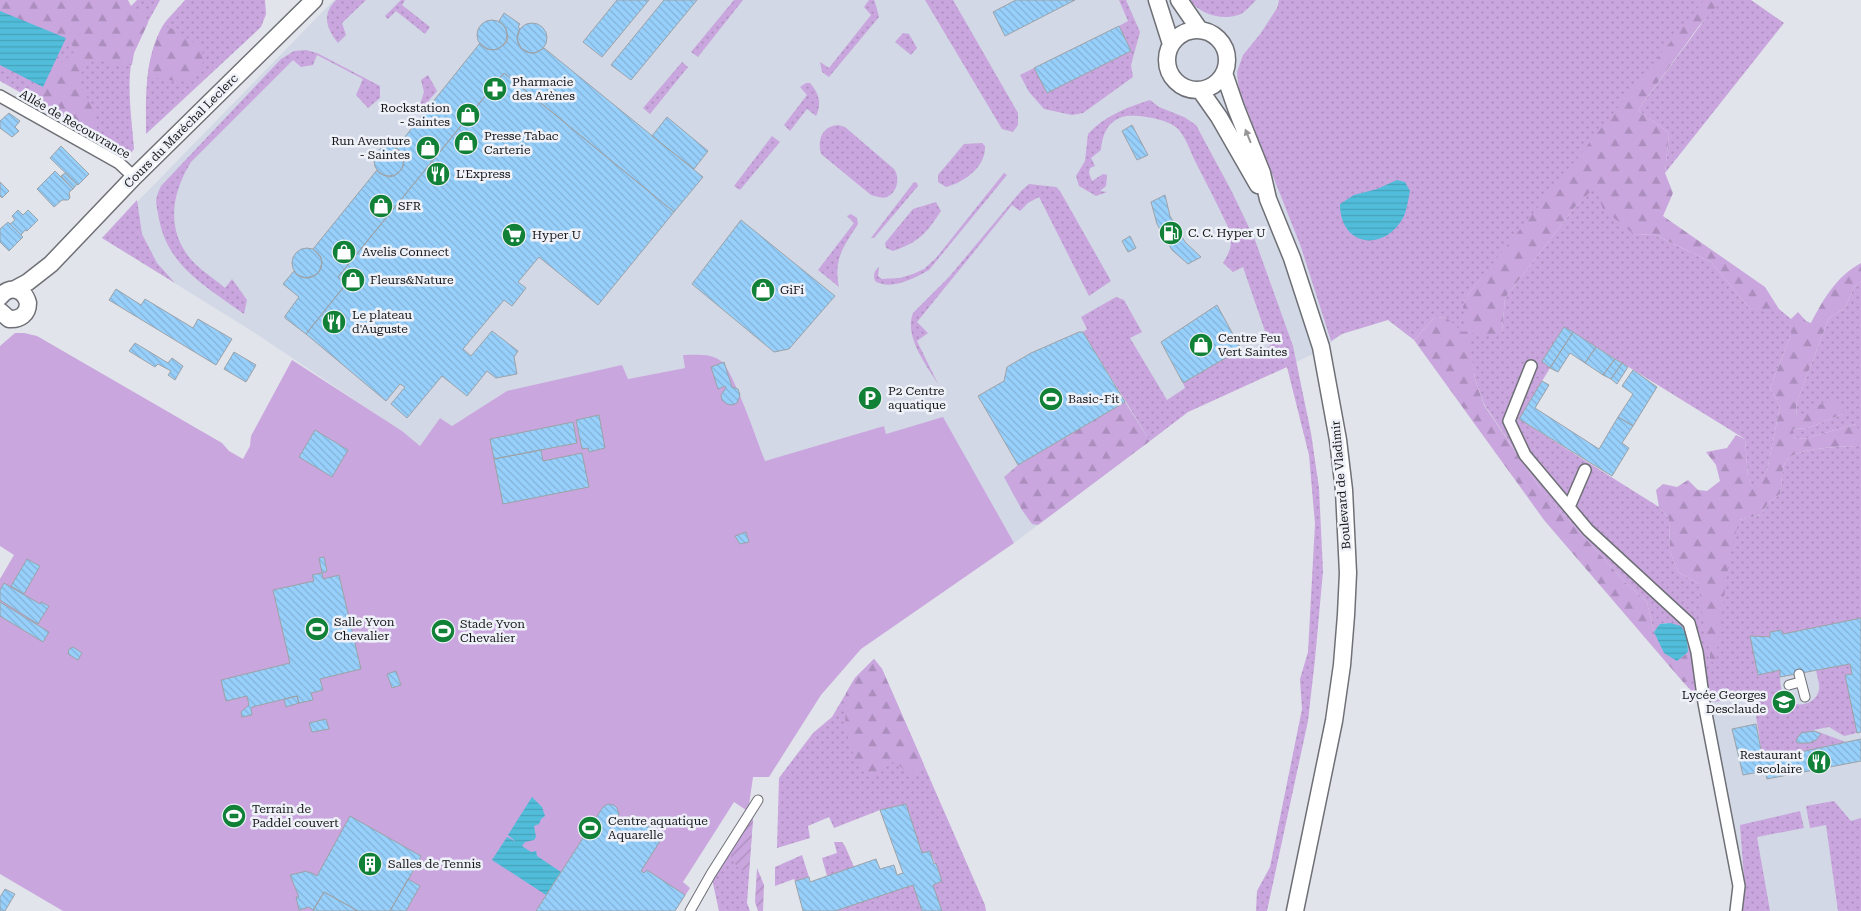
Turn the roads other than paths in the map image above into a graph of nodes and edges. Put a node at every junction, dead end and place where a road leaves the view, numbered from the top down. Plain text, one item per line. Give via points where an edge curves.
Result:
1 (314, 0) edge
2 (1157, 0) edge
3 (1179, 0) edge
4 (1199, 29) junction
5 (1171, 44) junction
6 (1224, 73) junction
7 (1200, 90) junction
8 (0, 96) edge
9 (134, 177) junction
10 (1268, 199) junction
11 (51, 264) junction
12 (15, 289) junction
13 (0, 297) edge
14 (28, 302) junction
15 (0, 313) edge
16 (1531, 366) dead end
17 (1585, 470) dead end
18 (1569, 508) junction
19 (1789, 685) dead end
20 (1805, 697) dead end
21 (758, 800) dead end
22 (690, 911) edge
23 (1295, 911) edge
24 (1736, 911) edge

1 - 9 main road, Cours du Maréchal Leclerc
2 - 5 main road
3 - 4 main road
4 - 5 main road via 1183,32
4 - 6 main road via 1210,32 1224,46 1227,56
5 - 7 main road via 1166,60 1171,76 1183,87
6 - 7 main road via 1210,87
10 -> 6 main road, Boulevard de Vladimir via 1262,173
7 - 10 main road
8 - 9 street, Allée de Recouvrance via 119,163
9 - 11 main road, Cours du Maréchal Leclerc
10 - 23 main road, Boulevard de Vladimir via 1292,258 1321,347 1338,440 1347,534 1346,615 1337,702
11 - 12 main road, Cours du Maréchal Leclerc
11 - 14 main road, Cours du Maréchal Leclerc
12 - 13 main road, Cours du Maréchal Leclerc
12 - 14 main road via 24,294
14 - 15 main road, Cours du Maréchal Leclerc via 25,314 17,319 9,319
16 - 18 street via 1509,422 1525,455
17 - 18 street
18 - 24 street via 1588,530 1688,623 1697,652 1739,886
19 - 20 street via 1799,678
21 - 22 street

